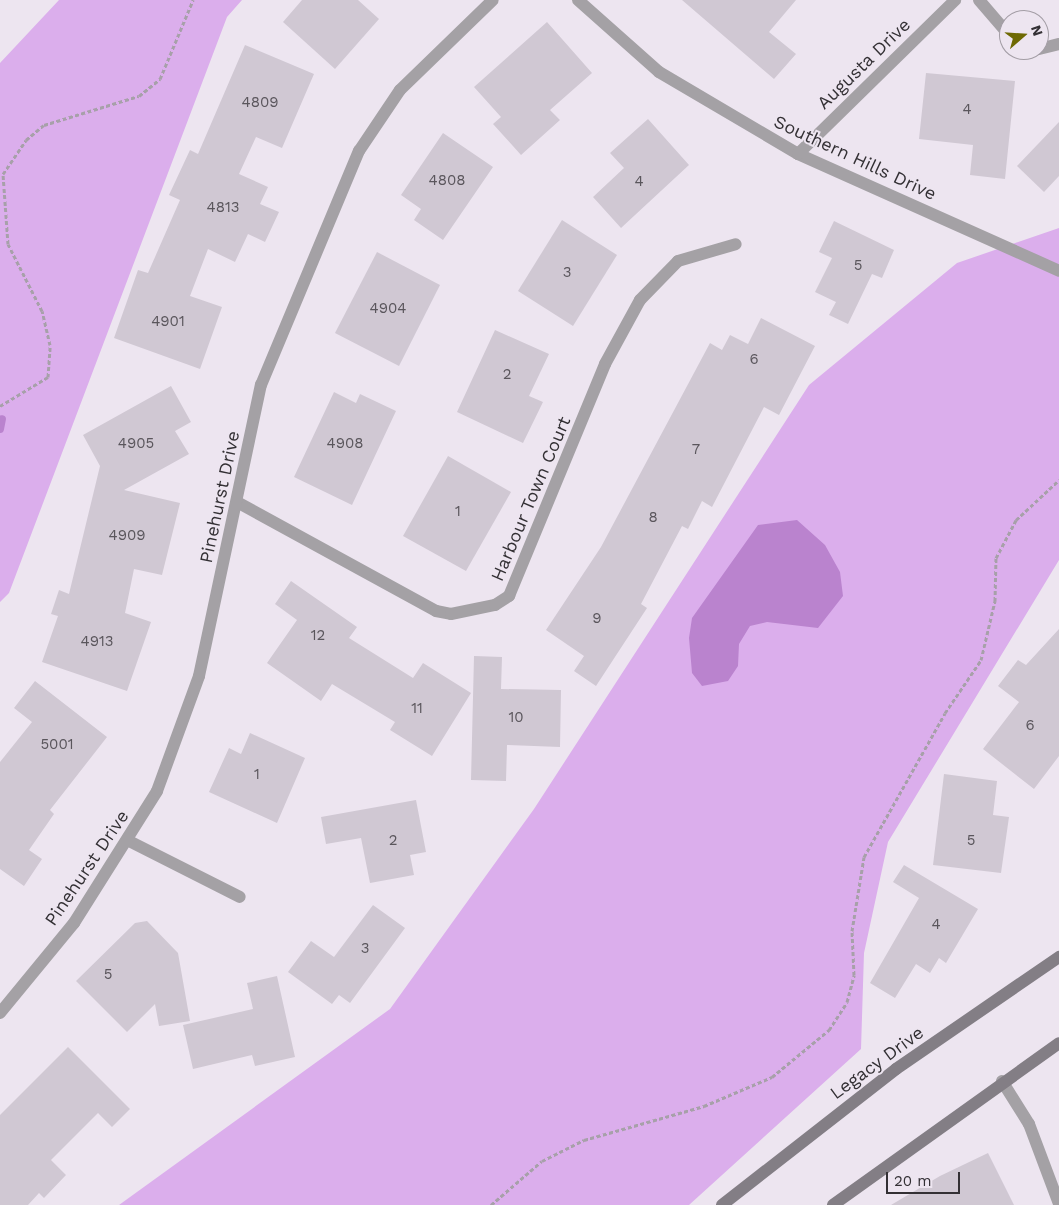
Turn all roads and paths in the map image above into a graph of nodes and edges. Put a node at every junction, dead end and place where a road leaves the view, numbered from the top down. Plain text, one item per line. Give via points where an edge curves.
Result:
1 (193, 0) edge
2 (493, 0) edge
3 (578, 0) edge
4 (955, 0) edge
5 (979, 0) edge
6 (999, 23) edge
7 (798, 154) junction
8 (1, 174) edge
9 (736, 244) dead end
10 (1059, 271) edge
11 (0, 406) edge
12 (1059, 480) edge
13 (237, 502) junction
14 (129, 841) junction
15 (240, 897) dead end
16 (1059, 957) edge
17 (0, 1014) edge
18 (1059, 1043) edge
19 (1002, 1081) junction
20 (1059, 1204) edge
21 (491, 1205) edge
22 (722, 1205) edge
23 (833, 1205) edge

1 - 8 path via 160,79 139,96 44,125 26,140
2 - 13 street, Pinehurst Drive via 400,90 359,150 261,385
3 - 7 street, Southern Hills Drive via 659,72
4 - 7 street, Augusta Drive
5 - 6 street
7 - 10 street, Southern Hills Drive
8 - 11 path via 8,244 42,311 50,345 48,377
9 - 13 street, Harbour Town Court via 678,261 640,300 605,364 509,596 495,605 451,614 436,611
12 - 21 path via 1016,520 996,558 995,601 981,660 945,713 864,857 852,932 854,975 847,1002 829,1030 772,1077 704,1106 584,1140 542,1161
13 - 14 street, Pinehurst Drive via 199,676 157,791
14 - 15 street
14 - 17 street, Pinehurst Drive via 74,923
16 - 22 main road, Legacy Drive via 896,1069
18 - 19 main road
19 - 20 street via 1029,1124
19 - 23 main road

